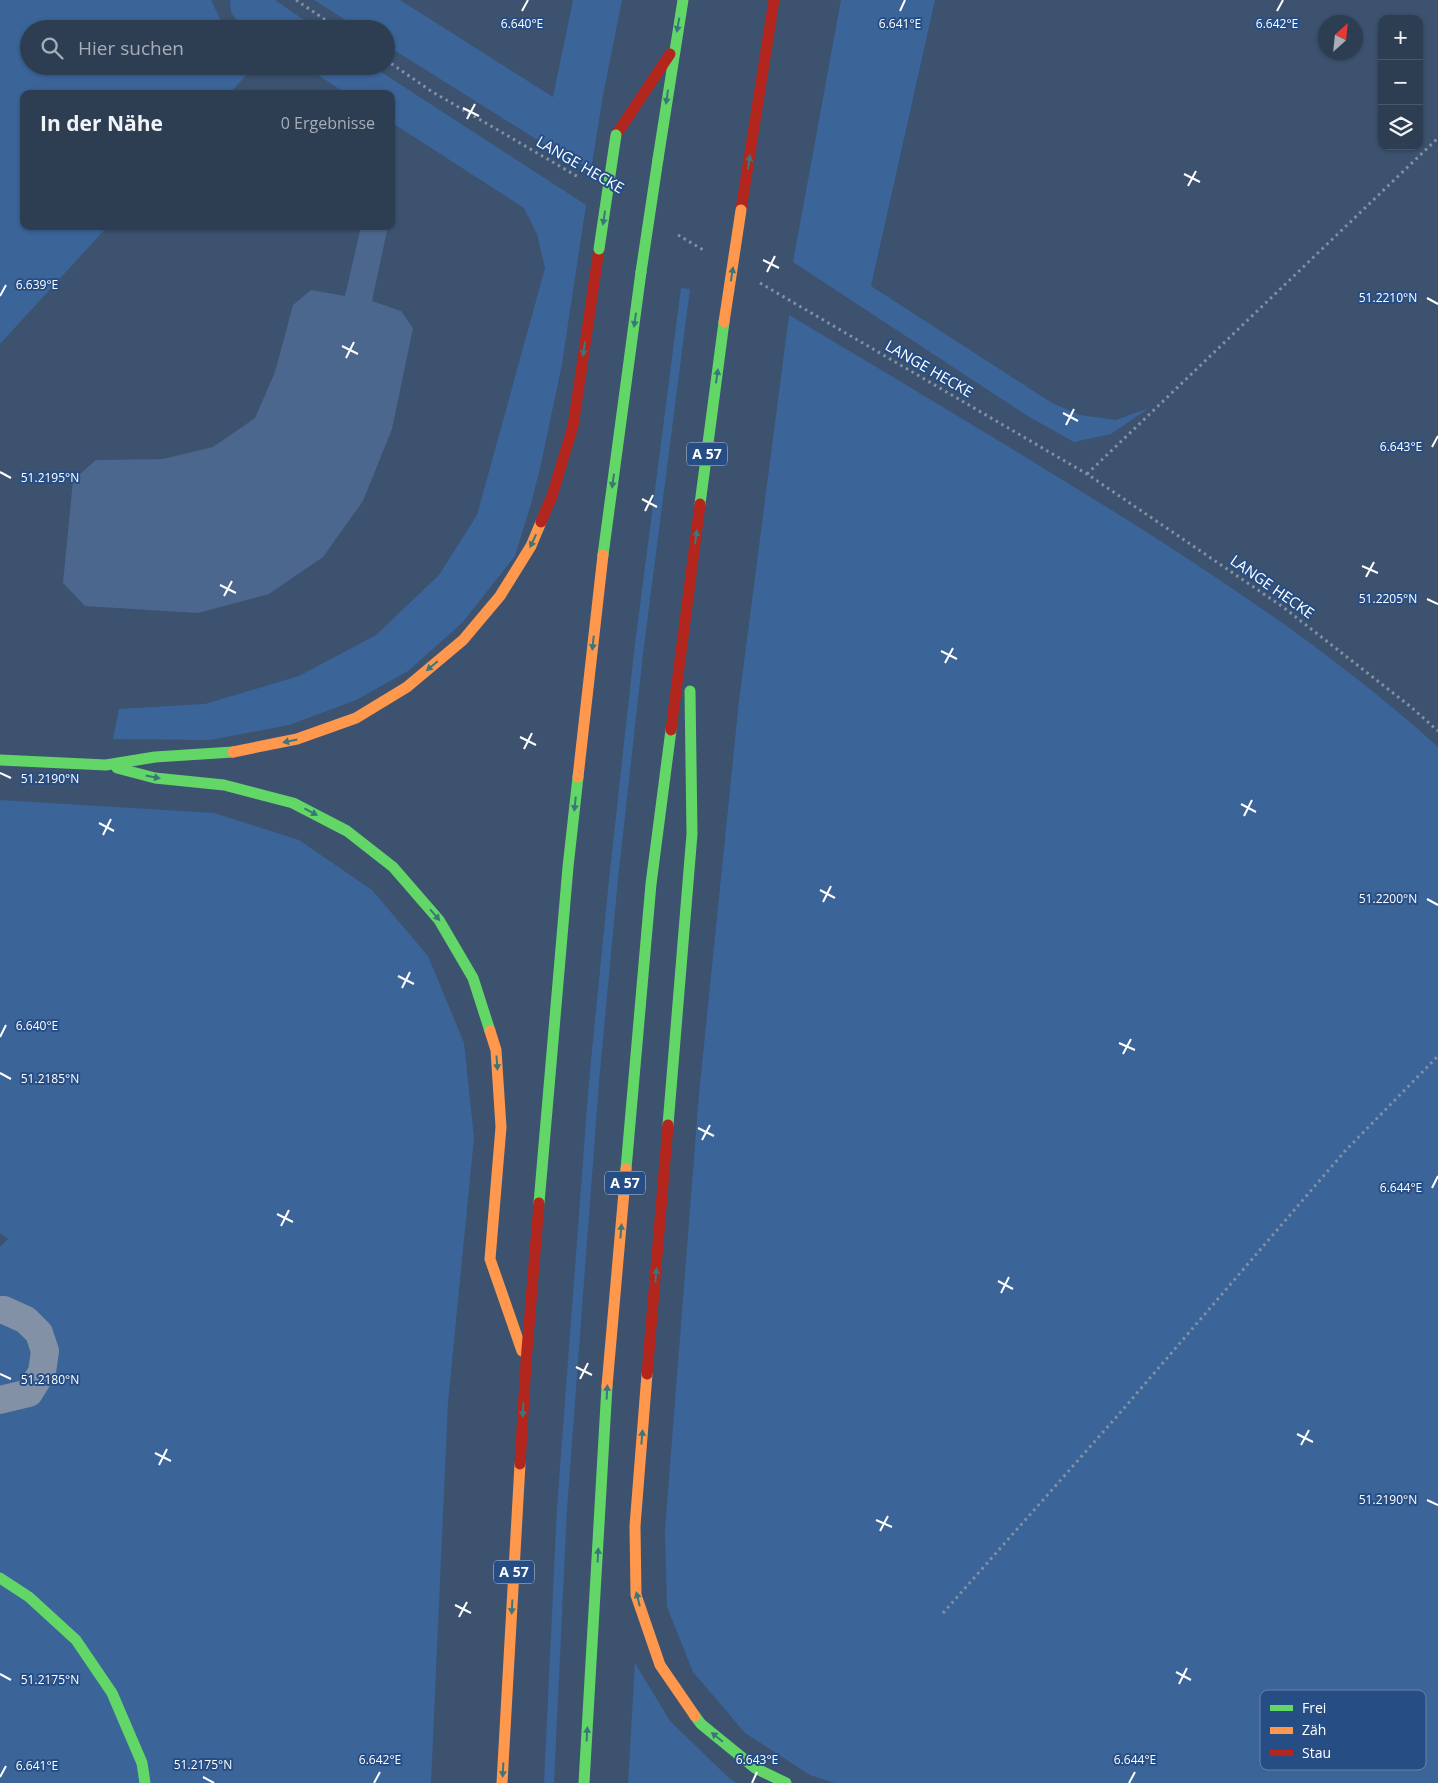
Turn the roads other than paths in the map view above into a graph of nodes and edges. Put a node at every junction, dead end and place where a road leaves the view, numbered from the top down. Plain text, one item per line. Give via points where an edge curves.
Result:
1 (683, 0) edge
2 (774, 0) edge
3 (674, 49) junction
4 (689, 585) junction
5 (0, 760) edge
6 (106, 765) junction
7 (0, 1310) edge
8 (526, 1362) junction
9 (0, 1400) edge
10 (0, 1578) edge
11 (145, 1783) edge
12 (502, 1783) edge
13 (584, 1783) edge
14 (786, 1783) edge

1 -> 3 main road, A 57
4 -> 2 main road, A 57, bridge via 724,322
3 -> 6 main road, bridge via 616,135 573,426 552,496 531,546 500,596 463,640 407,687 356,718 297,739 228,753 155,757
3 -> 8 main road, A 57, bridge via 598,594 568,867
13 -> 4 main road, A 57 via 611,1344 652,884
14 -> 4 main road via 755,1768 702,1724 660,1665 636,1594 635,1526 692,834
5 - 6 main road
6 -> 8 main road via 154,778 224,785 293,803 347,831 393,867 440,920 473,978 496,1050 501,1126 490,1259
7 - 9 street via 26,1320 39,1333 45,1351 42,1372 28,1393
8 -> 12 main road, A 57
10 - 11 main road via 29,1597 76,1640 112,1693 142,1763

